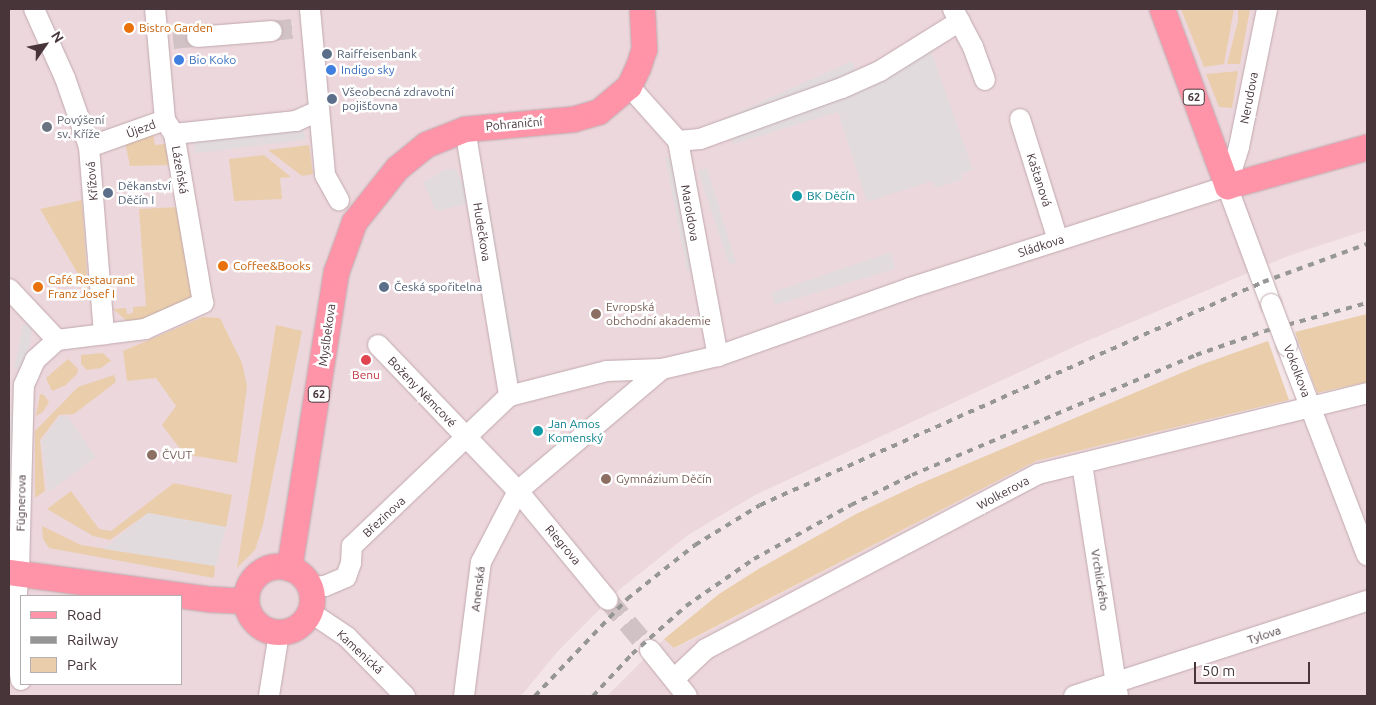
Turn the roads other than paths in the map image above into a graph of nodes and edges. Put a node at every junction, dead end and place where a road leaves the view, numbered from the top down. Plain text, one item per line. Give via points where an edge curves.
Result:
1 (34, 9) edge
2 (155, 9) edge
3 (1162, 9) edge
4 (1267, 9) edge
5 (641, 11) edge
6 (956, 15) edge
7 (307, 21) edge
8 (272, 30) tunnel mouth
9 (197, 37) tunnel mouth
10 (985, 80) dead end
11 (629, 86) junction
12 (318, 111) junction
13 (1020, 119) dead end
14 (169, 127) junction
15 (465, 129) junction
16 (678, 141) junction
17 (89, 147) junction
18 (1367, 147) edge
19 (1227, 186) junction
20 (339, 200) dead end
21 (354, 222) joint
22 (1058, 240) junction
23 (9, 289) edge
24 (104, 334) junction
25 (57, 340) junction
26 (378, 345) dead end
27 (718, 356) junction
28 (662, 369) junction
29 (16, 385) edge
30 (1367, 392) edge
31 (509, 396) junction
32 (1310, 405) junction
33 (466, 438) junction
34 (1082, 464) junction
35 (518, 491) junction
36 (1367, 555) edge
37 (289, 568) junction
38 (14, 572) edge
39 (310, 587) junction
40 (181, 595) edge
41 (182, 595) edge
42 (608, 600) tunnel mouth
43 (1367, 600) edge
44 (246, 601) junction
45 (310, 612) junction
46 (279, 632) junction
47 (11, 634) edge
48 (650, 650) tunnel mouth
49 (20, 673) edge
50 (674, 679) junction
51 (1117, 690) edge
52 (269, 696) edge
53 (405, 696) edge
54 (464, 696) edge
55 (687, 696) edge
56 (1074, 696) edge

1 - 17 street, Křížová via 65,78
2 - 14 street, Lázeňská via 165,39
3 - 19 main road, 62
4 - 19 street, Nerudova via 1240,147
5 - 11 main road, Pohraniční / 62 via 644,49
6 - 10 street
6 - 16 street via 880,71 700,139
7 - 12 street
8 - 9 street
11 - 15 main road, Pohraniční / 62 via 598,112 574,119
11 - 16 street
12 - 14 street via 296,121
12 - 20 street via 325,175
13 - 22 street, Kaštanová
14 - 17 street, Újezd
14 - 24 street, Lázeňská via 203,303 145,328
15 - 21 main road, Pohraniční / 62 via 415,152 372,196
15 - 31 street, Hudečkova
16 - 27 street, Maroldova
17 - 24 street, Křížová
18 - 19 main road, Sládkova
19 - 22 street, Sládkova
19 - 32 street, Vokolkova, bridge
21 - 37 main road, Myslbekova / 62 via 336,272
22 - 27 street, Sládkova
23 - 25 street
24 - 25 street
25 - 29 street via 35,360
26 - 33 street, Boženy Němcové
27 - 28 street, Sládkova
28 - 31 street, Sládkova via 606,371
28 - 35 street
29 - 38 street, Fügnerova
30 - 32 street, Wolkerova
31 - 33 street
32 - 34 street, Wolkerova
32 - 36 street, Vokolkova
33 - 35 street, Boženy Němcové
33 - 39 street, Březinova via 352,546 346,577 325,586
34 - 50 street, Wolkerova via 1038,474 706,649
34 - 51 street, Vrchlického
35 - 42 street, Riegrova
35 - 54 street, Anenská via 480,562
37 - 39 main road via 302,575
37 - 44 main road via 273,567 259,573 249,586
38 - 40 main road
38 - 47 street, Fügnerova
39 - 45 main road
41 - 44 main road
43 - 51 street, Tylova
44 - 46 main road via 251,617 263,628
45 - 46 main road via 303,623 292,630
45 - 53 street, Kamenická via 347,637
46 - 52 street
47 - 49 street, Fügnerova
48 - 50 street
50 - 55 street
51 - 56 street, Tylova

